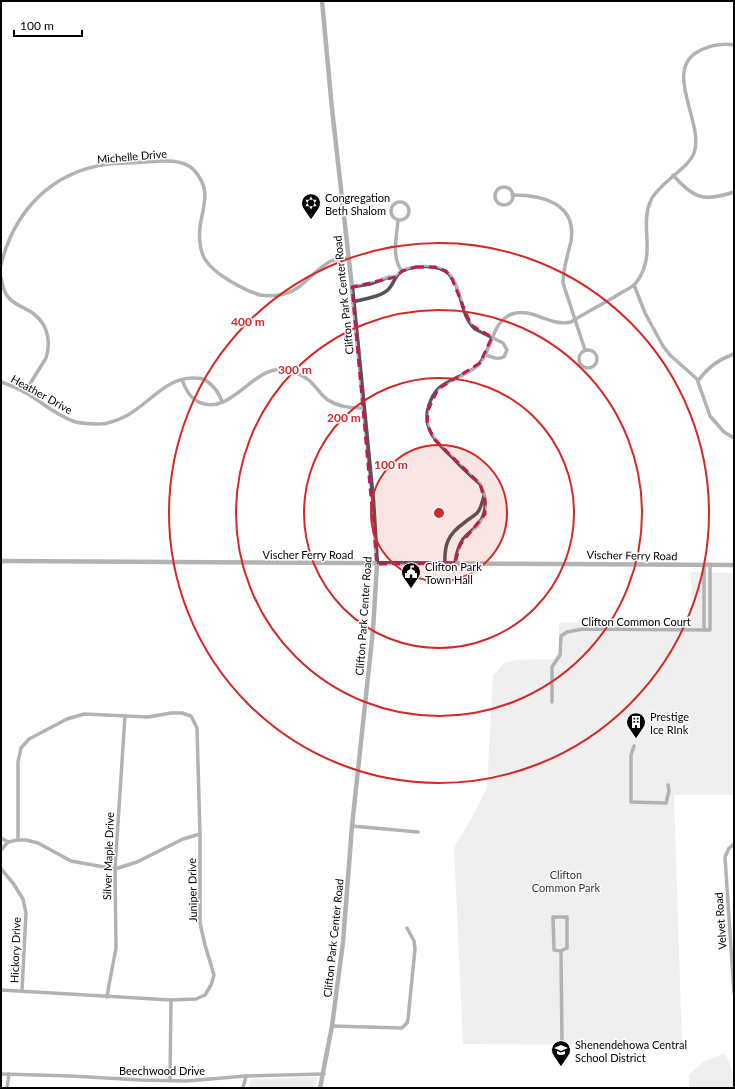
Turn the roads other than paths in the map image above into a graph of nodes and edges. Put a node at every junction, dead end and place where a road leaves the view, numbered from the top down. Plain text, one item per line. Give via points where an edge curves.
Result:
1 (322, 1) edge
2 (734, 45) edge
3 (673, 175) junction
4 (734, 192) edge
5 (512, 195) junction
6 (398, 220) junction
7 (349, 258) junction
8 (1, 265) edge
9 (402, 271) junction
10 (396, 277) junction
11 (1, 278) edge
12 (634, 285) junction
13 (352, 287) junction
14 (353, 302) junction
15 (574, 319) junction
16 (492, 337) junction
17 (585, 350) junction
18 (734, 354) edge
19 (486, 355) junction
20 (182, 380) junction
21 (698, 381) junction
22 (1, 382) edge
23 (25, 392) junction
24 (222, 401) junction
25 (363, 408) junction
26 (734, 438) edge
27 (484, 495) junction
28 (1, 562) edge
29 (455, 563) junction
30 (377, 564) junction
31 (445, 564) junction
32 (704, 565) junction
33 (710, 565) junction
34 (734, 565) edge
35 (704, 630) junction
36 (552, 702) dead end
37 (125, 716) junction
38 (634, 746) dead end
39 (668, 785) dead end
40 (352, 826) junction
41 (418, 832) dead end
42 (200, 834) junction
43 (1, 838) edge
44 (18, 840) junction
45 (8, 842) junction
46 (734, 844) edge
47 (1, 850) edge
48 (115, 868) junction
49 (1, 869) edge
50 (728, 920) junction
51 (734, 920) edge
52 (407, 928) dead end
53 (560, 951) junction
54 (1, 990) edge
55 (22, 990) junction
56 (734, 993) edge
57 (107, 997) junction
58 (171, 1000) junction
59 (332, 1026) junction
60 (559, 1049) dead end
61 (1, 1074) edge
62 (9, 1074) junction
63 (324, 1074) junction
64 (246, 1076) junction
65 (170, 1081) junction
66 (7, 1088) edge
67 (243, 1088) edge
68 (320, 1088) edge

1 - 7 street, Clifton Park Center Road
2 - 3 street via 720,43 709,46 696,52 689,59 683,78 694,127 694,153
3 - 4 street via 684,188 699,196 711,198
3 - 12 street via 660,188 646,214 646,261
5 - 5 street via 510,190 503,187 498,190 495,197 503,205 509,203
5 - 15 street via 542,198 566,213 572,231 563,284
6 - 6 street via 405,219 409,214 410,208 403,201 394,203 391,208 392,214
6 - 9 street via 396,262
7 - 8 street, Michelle Drive via 328,263 288,293 262,295 240,287 213,270 203,256 200,227 206,193 202,182 186,164 157,161 108,164 83,170 56,183 34,201 17,223 9,238
7 - 13 street, Clifton Park Center Road
9 - 10 street
9 - 16 street via 423,266 446,271 458,289 471,325
10 - 13 street
10 - 14 street via 394,284 385,292
11 - 23 street via 9,298 35,315 44,325 48,338 46,358
12 - 15 street
12 - 21 street via 645,313 663,346
13 - 14 street, Clifton Park Center Road
14 - 25 street, Clifton Park Center Road
15 - 16 street via 566,323 529,313 511,314 500,322
15 - 17 street
16 - 19 street
16 - 19 street via 503,343 507,350 506,354 497,359
17 - 17 street via 580,354 580,362 583,367 592,367 597,363 596,353
18 - 21 street via 715,363
19 - 27 street via 476,366 438,389 430,403 427,418 429,431 434,439 480,484
20 - 23 street, Heather Drive via 168,385 127,416 102,424 74,422
20 - 24 street, Heather Drive via 201,378 207,381
20 - 24 street via 188,393 202,404 214,405
21 - 26 street via 710,416 724,432
22 - 23 street, Heather Drive
24 - 25 street via 235,395 258,376 270,371 285,370 304,377 320,393 343,407
25 - 30 street, Clifton Park Center Road
27 - 29 street via 485,514 460,544
27 - 31 street via 477,513 456,530 447,542
28 - 30 street, Vischer Ferry Road
29 - 31 street, Vischer Ferry Road
29 - 32 street, Vischer Ferry Road
30 - 31 street, Vischer Ferry Road
30 - 40 street, Clifton Park Center Road via 373,638
32 - 33 street, Vischer Ferry Road
32 - 35 street
33 - 34 street, Vischer Ferry Road
33 - 35 street, Clifton Common Court via 710,630
35 - 36 street, Clifton Common Court via 583,629 568,632 560,636 560,655 552,667
37 - 42 street, Juniper Drive via 185,713 191,716 197,728
37 - 44 street via 78,715 67,718 25,743 21,748 18,762
37 - 48 street, Silver Maple Drive
38 - 39 street via 631,755 631,802 666,803
40 - 41 street
40 - 59 street, Clifton Park Center Road via 343,942
42 - 48 street via 183,839 137,862
42 - 58 street, Juniper Drive via 200,923 214,975 205,995 196,999
43 - 45 street
44 - 45 street
44 - 48 street via 38,843 71,861
45 - 47 street
46 - 50 street, Velvet Road via 725,857
48 - 57 street, Silver Maple Drive via 116,948
49 - 55 street, Hickory Drive via 23,899 26,913
50 - 51 street
50 - 56 street, Velvet Road
52 - 59 street via 415,949 407,1023 402,1028
53 - 53 street via 554,950 554,917 567,917 567,948
53 - 60 street via 562,1046
54 - 55 street, Juniper Drive
55 - 57 street, Juniper Drive
57 - 58 street, Juniper Drive
58 - 65 street
59 - 63 street, Clifton Park Center Road
61 - 62 street, Beechwood Drive
62 - 65 street, Beechwood Drive
62 - 66 street
63 - 64 street, Beechwood Drive
63 - 68 street, Clifton Park Center Road
64 - 65 street, Beechwood Drive
64 - 67 street

